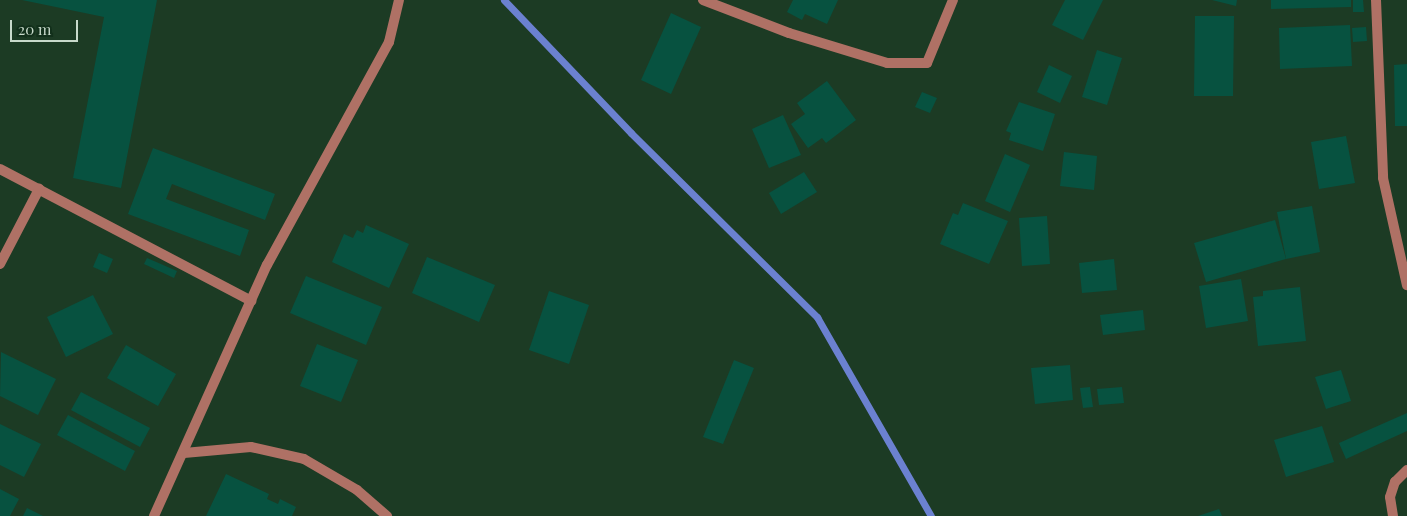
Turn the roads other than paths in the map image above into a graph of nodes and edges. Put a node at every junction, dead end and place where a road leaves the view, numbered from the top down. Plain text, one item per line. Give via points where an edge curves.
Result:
1 (399, 0) edge
2 (703, 0) edge
3 (953, 0) edge
4 (1376, 0) edge
5 (0, 169) edge
6 (39, 189) junction
7 (0, 264) edge
8 (1407, 285) edge
9 (251, 301) junction
10 (184, 453) junction
11 (1407, 470) edge
12 (154, 516) edge
13 (386, 516) edge
14 (1393, 516) edge

1 - 9 street via 389,42 267,265
2 - 3 street via 789,33 887,63 927,63
4 - 8 street via 1382,178
5 - 6 street
6 - 7 street
6 - 9 street
9 - 10 street
10 - 12 street
10 - 13 street via 251,447 304,459 358,490
11 - 14 street via 1395,482 1390,496

